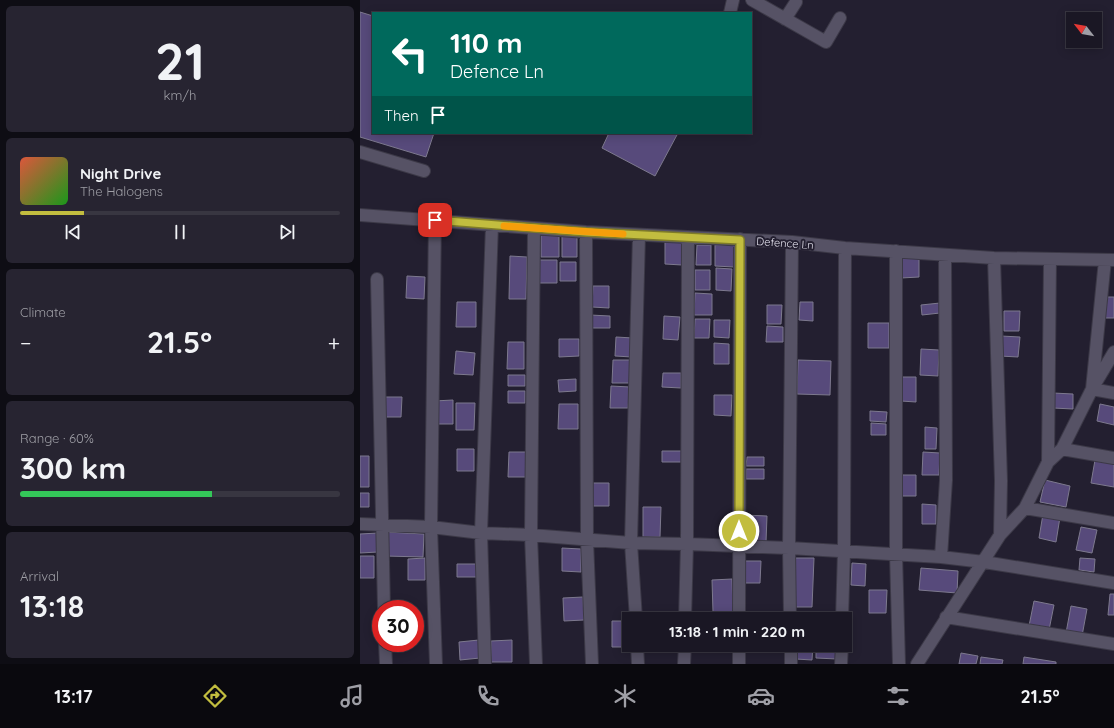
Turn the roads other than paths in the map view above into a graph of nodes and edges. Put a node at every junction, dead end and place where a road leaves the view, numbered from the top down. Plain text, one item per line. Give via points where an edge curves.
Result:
1 (733, 0) edge
2 (752, 0) edge
3 (796, 2) dead end
4 (730, 12) edge
5 (840, 18) dead end
6 (785, 19) junction
7 (360, 152) edge
8 (424, 171) dead end
9 (360, 215) edge
10 (435, 220) junction
11 (492, 225) junction
12 (534, 228) junction
13 (586, 232) junction
14 (639, 235) junction
15 (688, 238) junction
16 (740, 240) junction
17 (792, 242) junction
18 (845, 248) junction
19 (896, 251) junction
20 (945, 254) junction
21 (994, 258) junction
22 (1050, 259) junction
23 (1109, 260) edge
24 (377, 279) dead end
25 (1114, 352) edge
26 (1092, 389) junction
27 (1114, 394) edge
28 (1062, 449) junction
29 (1114, 458) edge
30 (1048, 462) junction
31 (1026, 508) junction
32 (1114, 523) edge
33 (360, 524) edge
34 (381, 525) junction
35 (431, 528) junction
36 (481, 533) junction
37 (531, 535) junction
38 (1000, 535) junction
39 (587, 540) junction
40 (631, 543) junction
41 (687, 544) junction
42 (739, 547) junction
43 (789, 548) junction
44 (844, 551) junction
45 (896, 554) junction
46 (941, 557) junction
47 (984, 562) junction
48 (1114, 583) edge
49 (384, 600) edge
50 (636, 612) edge
51 (685, 612) edge
52 (739, 612) edge
53 (790, 612) edge
54 (842, 612) edge
55 (946, 617) junction
56 (1114, 644) edge
57 (385, 652) edge
58 (637, 652) edge
59 (685, 652) edge
60 (739, 652) edge
61 (791, 652) edge
62 (842, 652) edge
63 (386, 664) edge
64 (436, 664) edge
65 (485, 664) edge
66 (536, 664) edge
67 (592, 664) edge
68 (638, 664) edge
69 (684, 664) edge
70 (738, 664) edge
71 (791, 664) edge
72 (841, 664) edge
73 (899, 664) edge
74 (917, 664) edge

1 - 4 street
2 - 6 street
3 - 6 street
5 - 6 street via 826,42
7 - 8 street
9 - 10 street, Defence Ln
10 - 11 street, Defence Ln
10 - 35 street
11 - 12 street, Defence Ln
11 - 36 street
12 - 13 street, Defence Ln
12 - 37 street
13 - 14 street, Defence Ln
13 - 39 street
14 - 15 street, Defence Ln
14 - 40 street
15 - 16 street, Defence Ln
15 - 41 street
16 - 17 street, Defence Ln
16 - 42 street
17 - 18 street, Defence Ln
17 - 43 street
18 - 19 street, Defence Ln
18 - 44 street
19 - 20 street, Defence Ln
19 - 45 street
20 - 21 street, Defence Ln
20 - 46 street via 946,480
21 - 22 street, Defence Ln
21 - 38 street via 1001,481
22 - 23 street, Defence Ln
22 - 30 street
23 - 26 street
24 - 34 street
25 - 26 street
26 - 27 street
26 - 28 street
28 - 29 street
28 - 30 street
30 - 31 street
31 - 32 street
31 - 38 street
33 - 34 street
34 - 35 street
34 - 49 street
35 - 36 street
35 - 64 street
36 - 37 street
36 - 65 street
37 - 39 street
37 - 66 street
38 - 47 street
39 - 40 street
39 - 67 street
40 - 41 street
40 - 50 street
41 - 42 street
41 - 51 street
42 - 43 street
42 - 52 street
43 - 44 street
43 - 53 street
44 - 45 street
44 - 54 street
45 - 46 street
45 - 73 street
46 - 47 street
47 - 48 street
47 - 55 street
55 - 56 street
55 - 74 street
57 - 63 street
58 - 68 street
59 - 69 street
60 - 70 street
61 - 71 street
62 - 72 street

